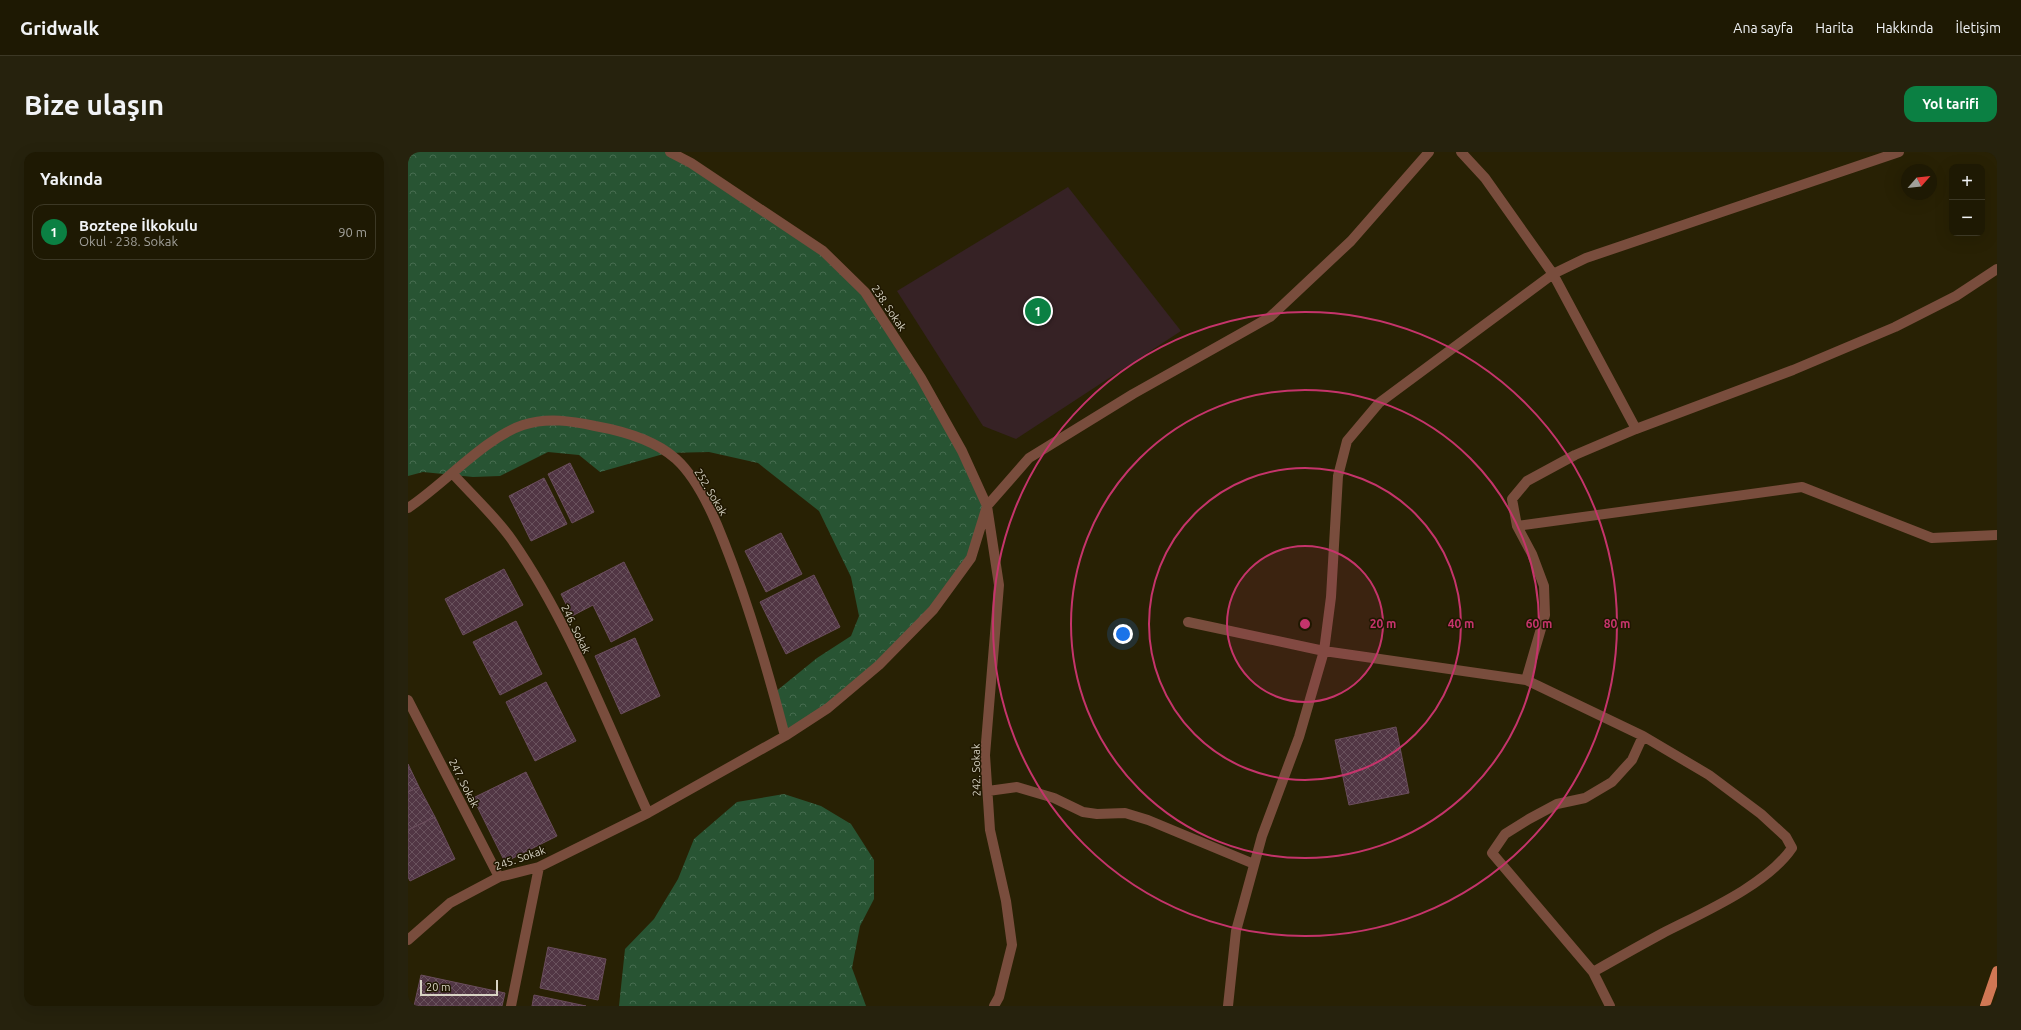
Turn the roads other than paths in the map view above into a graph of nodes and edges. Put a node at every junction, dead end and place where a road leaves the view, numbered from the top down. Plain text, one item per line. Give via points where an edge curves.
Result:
1 (670, 152) edge
2 (1429, 152) edge
3 (1461, 152) edge
4 (1899, 152) edge
5 (1997, 269) edge
6 (1553, 274) junction
7 (1636, 428) junction
8 (453, 474) junction
9 (987, 506) junction
10 (408, 508) edge
11 (1517, 526) junction
12 (1997, 535) edge
13 (1188, 622) dead end
14 (1324, 651) junction
15 (1526, 680) junction
16 (408, 700) edge
17 (785, 736) junction
18 (1642, 736) junction
19 (988, 791) junction
20 (648, 813) junction
21 (1254, 864) junction
22 (539, 866) junction
23 (499, 877) junction
24 (408, 940) edge
25 (1997, 971) edge
26 (1593, 972) junction
27 (511, 1006) edge
28 (994, 1006) edge
29 (1228, 1006) edge
30 (1610, 1006) edge
31 (1985, 1006) edge

1 - 9 street, 238. Sokak via 691,163 822,251 865,292 922,378 962,451
2 - 9 street via 1351,241 1270,317 1133,394 1029,458
3 - 6 street via 1485,178
4 - 6 street via 1586,258
5 - 7 street via 1956,296 1895,327 1793,370
6 - 7 street
6 - 14 street via 1379,403 1347,441 1338,476 1331,597
7 - 11 street via 1575,455 1527,481 1512,499
8 - 10 street, 252. Sokak
8 - 17 street, 252. Sokak via 497,439 523,425 551,420 614,429 650,442 676,459 696,484 713,515 736,572 769,673
8 - 20 street, 246. Sokak via 511,538 535,577 565,631
9 - 17 street, 245. Sokak via 971,558 933,610 874,670 828,708
9 - 19 street, 242. Sokak via 999,585 985,755
11 - 12 street via 1802,487 1932,538
11 - 15 street via 1532,554 1544,586 1545,614
13 - 14 street
14 - 15 street
14 - 21 street via 1299,737
15 - 18 street
16 - 23 street, 247. Sokak
17 - 20 street, 245. Sokak
18 - 26 street via 1632,760 1612,782 1586,798 1557,804 1529,819 1505,834 1492,853
18 - 26 street via 1709,776 1761,814 1786,838 1792,848 1785,858 1758,880 1714,907
19 - 21 street via 1017,787 1054,798 1083,812 1125,813
19 - 28 street, 242. Sokak via 990,830 1006,901 1012,945 999,997
20 - 22 street, 245. Sokak
21 - 29 street via 1236,931
22 - 23 street, 245. Sokak
22 - 27 street
23 - 24 street, 245. Sokak via 450,903
25 - 31 main road
26 - 30 street

